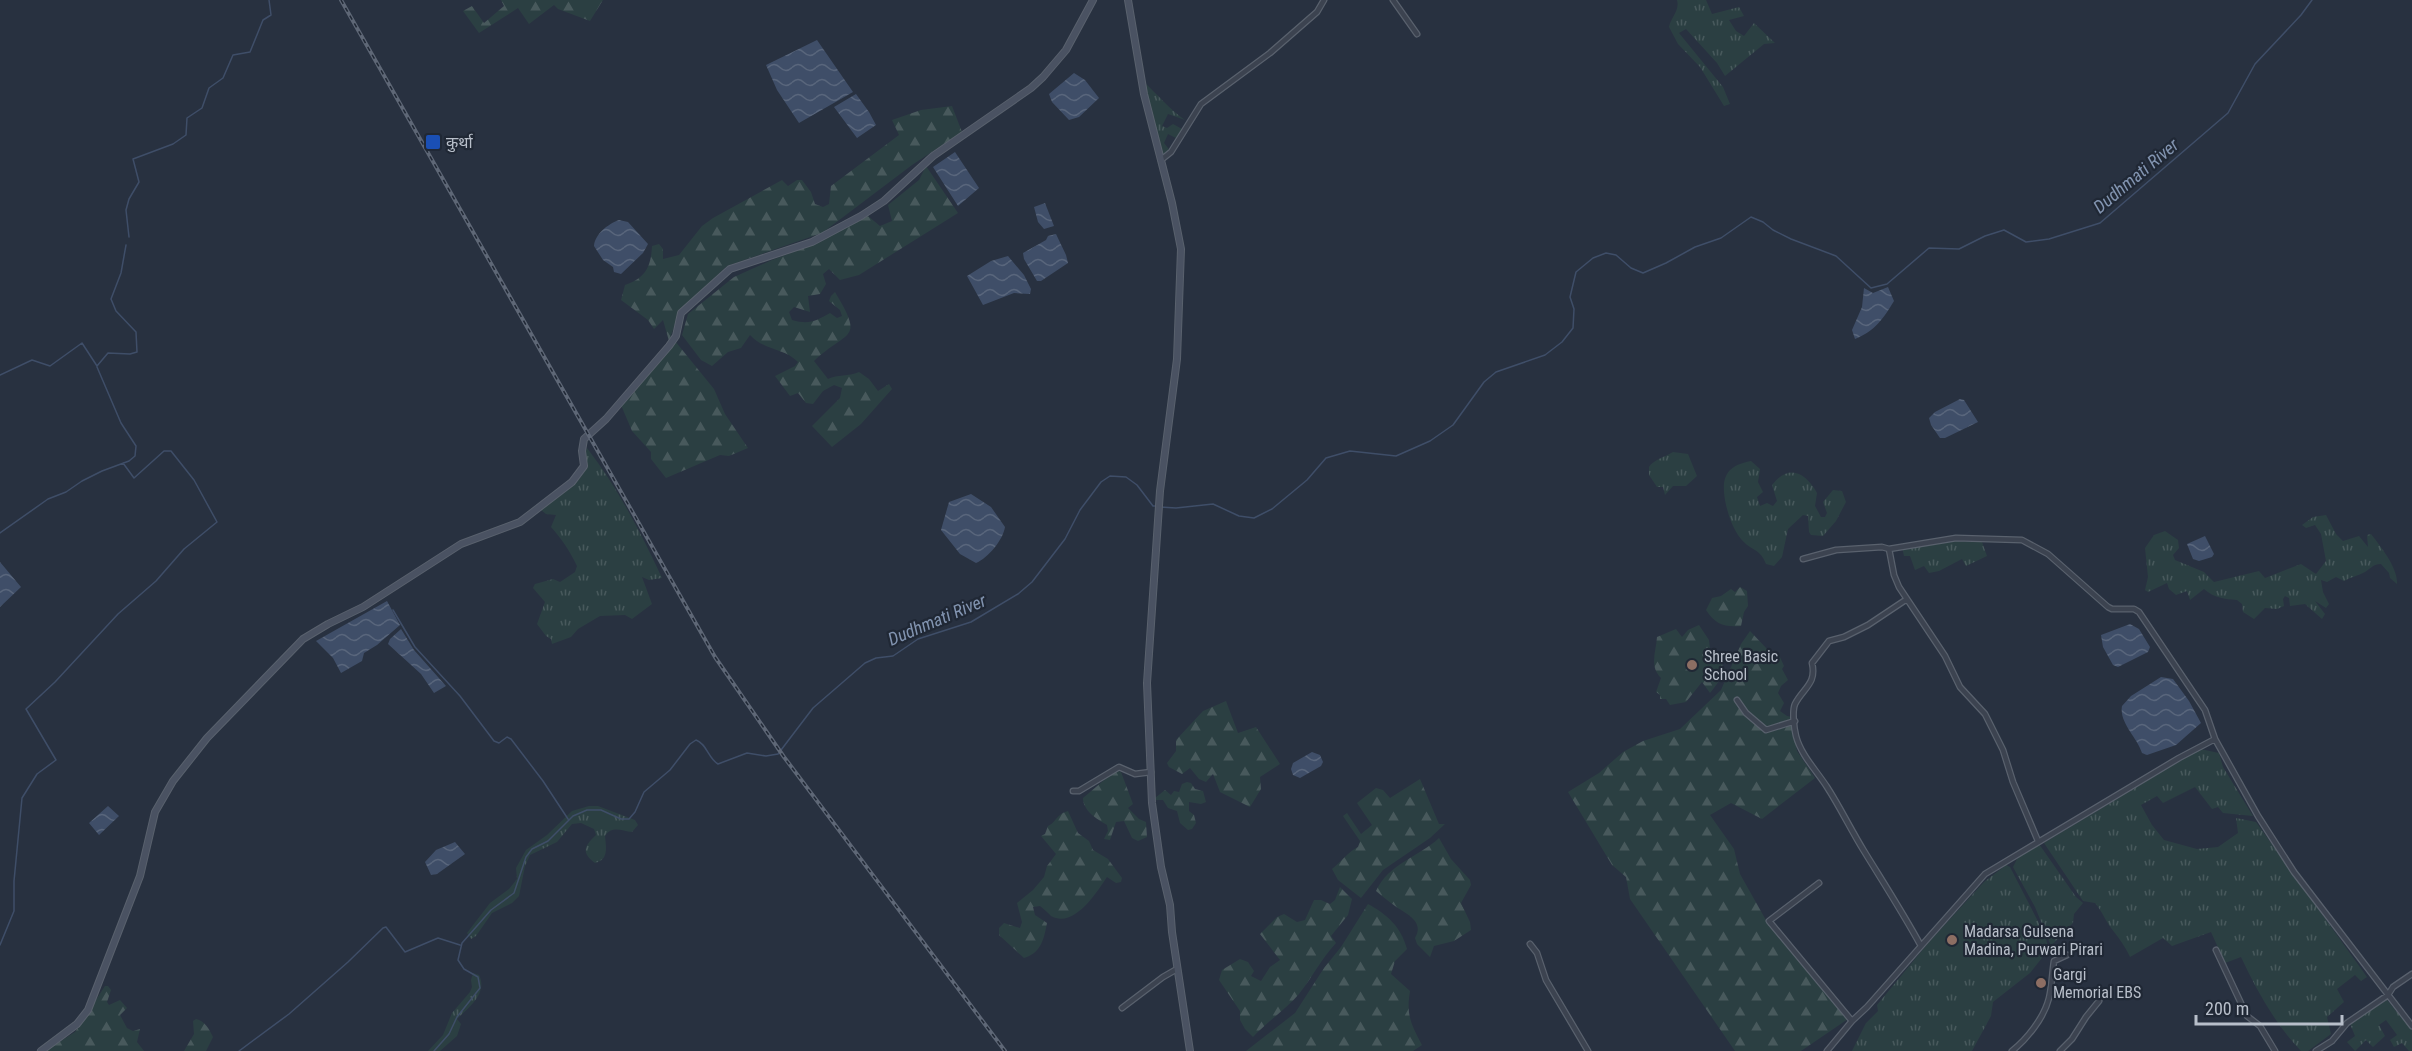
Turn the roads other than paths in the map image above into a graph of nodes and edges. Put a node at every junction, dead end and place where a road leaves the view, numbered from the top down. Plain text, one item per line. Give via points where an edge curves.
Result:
1 (1093, 0) edge
2 (1128, 0) edge
3 (1324, 0) edge
4 (1393, 0) edge
5 (1417, 33) dead end
6 (1161, 160) junction
7 (1889, 549) junction
8 (1803, 559) dead end
9 (1907, 599) junction
10 (1737, 700) dead end
11 (1795, 721) junction
12 (2215, 739) junction
13 (1151, 772) junction
14 (1073, 791) dead end
15 (2038, 841) junction
16 (1819, 883) dead end
17 (1530, 944) dead end
18 (1920, 946) junction
19 (2216, 950) dead end
20 (2067, 955) dead end
21 (1177, 969) junction
22 (2412, 974) edge
23 (2388, 995) junction
24 (2099, 1000) dead end
25 (1122, 1008) dead end
26 (1852, 1021) junction
27 (2412, 1026) edge
28 (41, 1051) edge
29 (1190, 1051) edge
30 (1588, 1051) edge
31 (1827, 1051) edge
32 (2012, 1051) edge
33 (2060, 1051) edge
34 (2275, 1051) edge
35 (2316, 1051) edge

1 - 28 street via 1066,50 1043,77 933,156 884,201 812,242 730,268 688,306 681,313 676,336 669,346 584,439 584,466 559,494 520,522 453,549 295,647 191,756 161,799 152,820 140,876 94,998 77,1024
2 - 6 street via 1144,94
3 - 6 street via 1317,12 1270,53 1201,104 1171,152
4 - 5 street
6 - 13 street via 1181,249 1181,278 1176,371 1160,491 1147,683
7 - 8 street via 1836,550
7 - 9 street via 1896,580
7 - 12 street via 1956,538 2014,539 2035,546 2108,607 2137,611 2205,710
9 - 11 street via 1879,619 1823,646 1812,663 1810,684 1794,705
9 - 15 street via 1945,656 1960,687 1985,714
10 - 11 street via 1766,730
11 - 18 street via 1805,757 1827,787
12 - 15 street
12 - 23 street via 2294,872
13 - 14 street via 1135,774 1119,767
13 - 21 street via 1152,803
15 - 18 street via 1985,874
16 - 26 street via 1769,921
17 - 30 street via 1537,952 1546,980
18 - 26 street
19 - 34 street via 2247,1016 2260,1026
20 - 32 street via 2054,961 2044,1010
21 - 25 street
21 - 29 street
22 - 23 street via 2398,982
23 - 27 street
23 - 35 street via 2356,1016
24 - 33 street
26 - 31 street

